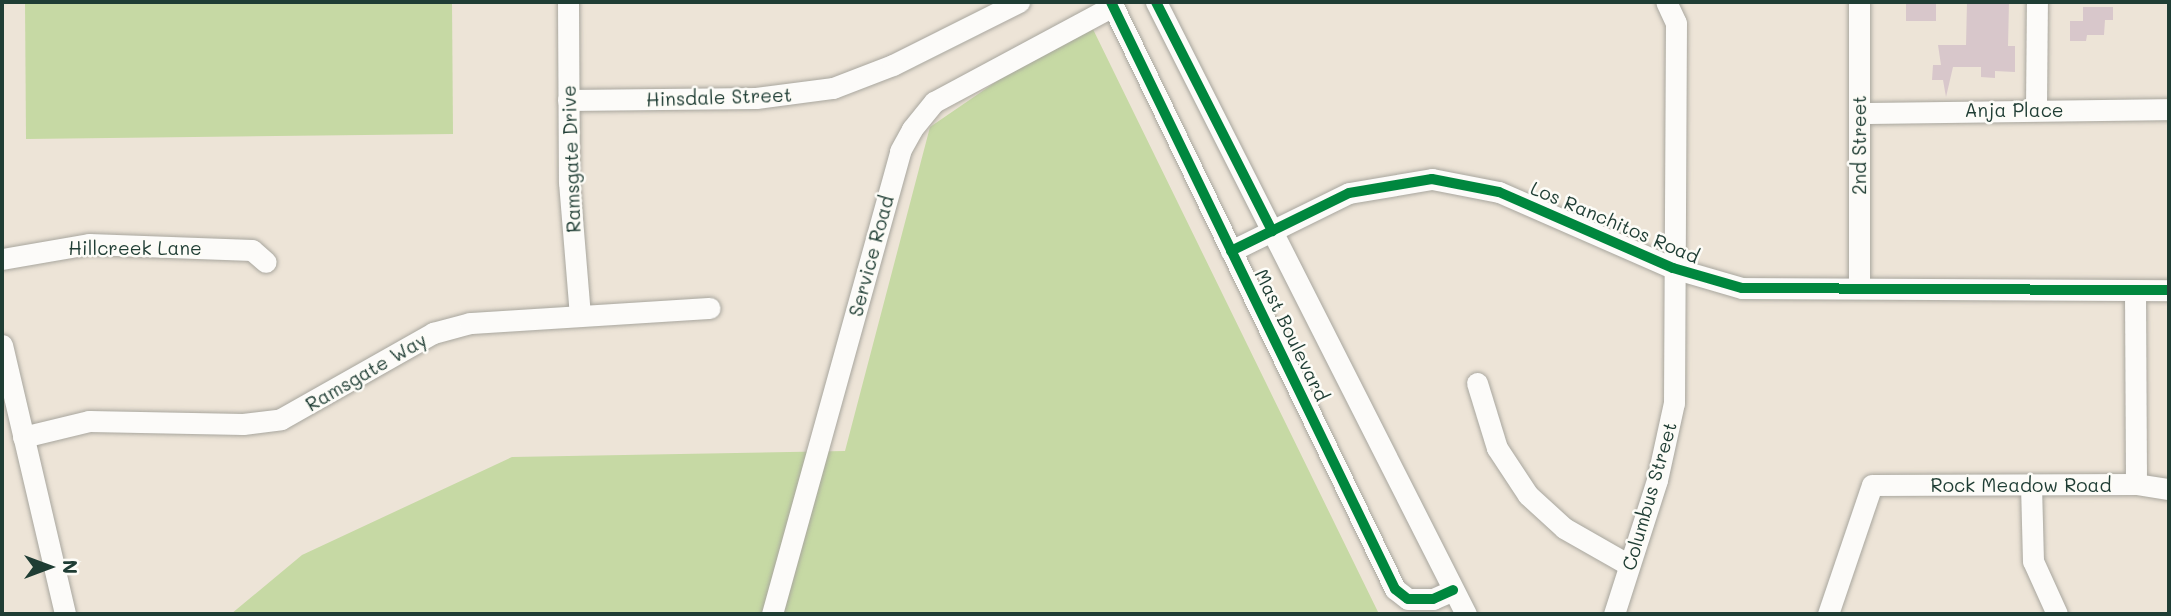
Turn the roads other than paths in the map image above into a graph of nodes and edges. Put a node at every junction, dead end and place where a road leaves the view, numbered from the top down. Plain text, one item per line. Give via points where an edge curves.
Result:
1 (568, 2) edge
2 (1020, 2) edge
3 (1156, 2) edge
4 (1666, 2) edge
5 (1859, 2) edge
6 (2037, 2) edge
7 (1112, 4) edge
8 (568, 100) junction
9 (2036, 109) junction
10 (2169, 109) edge
11 (1859, 113) junction
12 (1272, 231) junction
13 (1231, 251) junction
14 (2, 259) edge
15 (266, 262) dead end
16 (1673, 268) junction
17 (1860, 288) junction
18 (2135, 290) junction
19 (2169, 290) edge
20 (710, 308) dead end
21 (580, 315) junction
22 (2, 345) edge
23 (1477, 383) dead end
24 (23, 437) junction
25 (2136, 484) junction
26 (2031, 485) junction
27 (2169, 489) edge
28 (1629, 565) junction
29 (1453, 590) junction
30 (65, 614) edge
31 (772, 614) edge
32 (1466, 614) edge
33 (1614, 614) edge
34 (1828, 614) edge
35 (2057, 614) edge

1 - 8 street, Ramsgate Drive
2 - 8 street, Hinsdale Street via 893,65 833,89 756,98
3 - 12 street, Mast Boulevard
4 - 16 street, Columbus Street via 1676,23
5 - 11 street, 2nd Street
6 - 9 street
7 - 13 street, Mast Boulevard
7 - 31 street, Service Road via 934,103 906,140
8 - 21 street, Ramsgate Drive
9 - 10 street, Anja Place
9 - 11 street, Anja Place
11 - 17 street, 2nd Street
12 - 13 street, Los Ranchitos Road
12 - 16 street, Los Ranchitos Road via 1366,188 1410,180 1458,181 1499,192
12 - 29 street, Mast Boulevard
13 - 29 street, Mast Boulevard via 1395,589 1409,599 1433,599
14 - 15 street, Hillcreek Lane via 89,244 252,250
16 - 17 street, Los Ranchitos Road via 1742,288
16 - 28 street, Columbus Street via 1674,403 1657,480
17 - 18 street, Los Ranchitos Road
18 - 19 street, Los Ranchitos Road
18 - 25 street
20 - 21 street, Ramsgate Way
21 - 24 street, Ramsgate Way via 471,323 433,333 281,419 243,424 89,421
22 - 24 street
23 - 28 street via 1497,448 1528,495 1563,528
24 - 30 street
25 - 26 street, Rock Meadow Road
25 - 27 street, Rock Meadow Road
26 - 34 street, Rock Meadow Road via 1871,485
26 - 35 street via 2034,561
28 - 33 street, Columbus Street
29 - 32 street, Mast Boulevard

